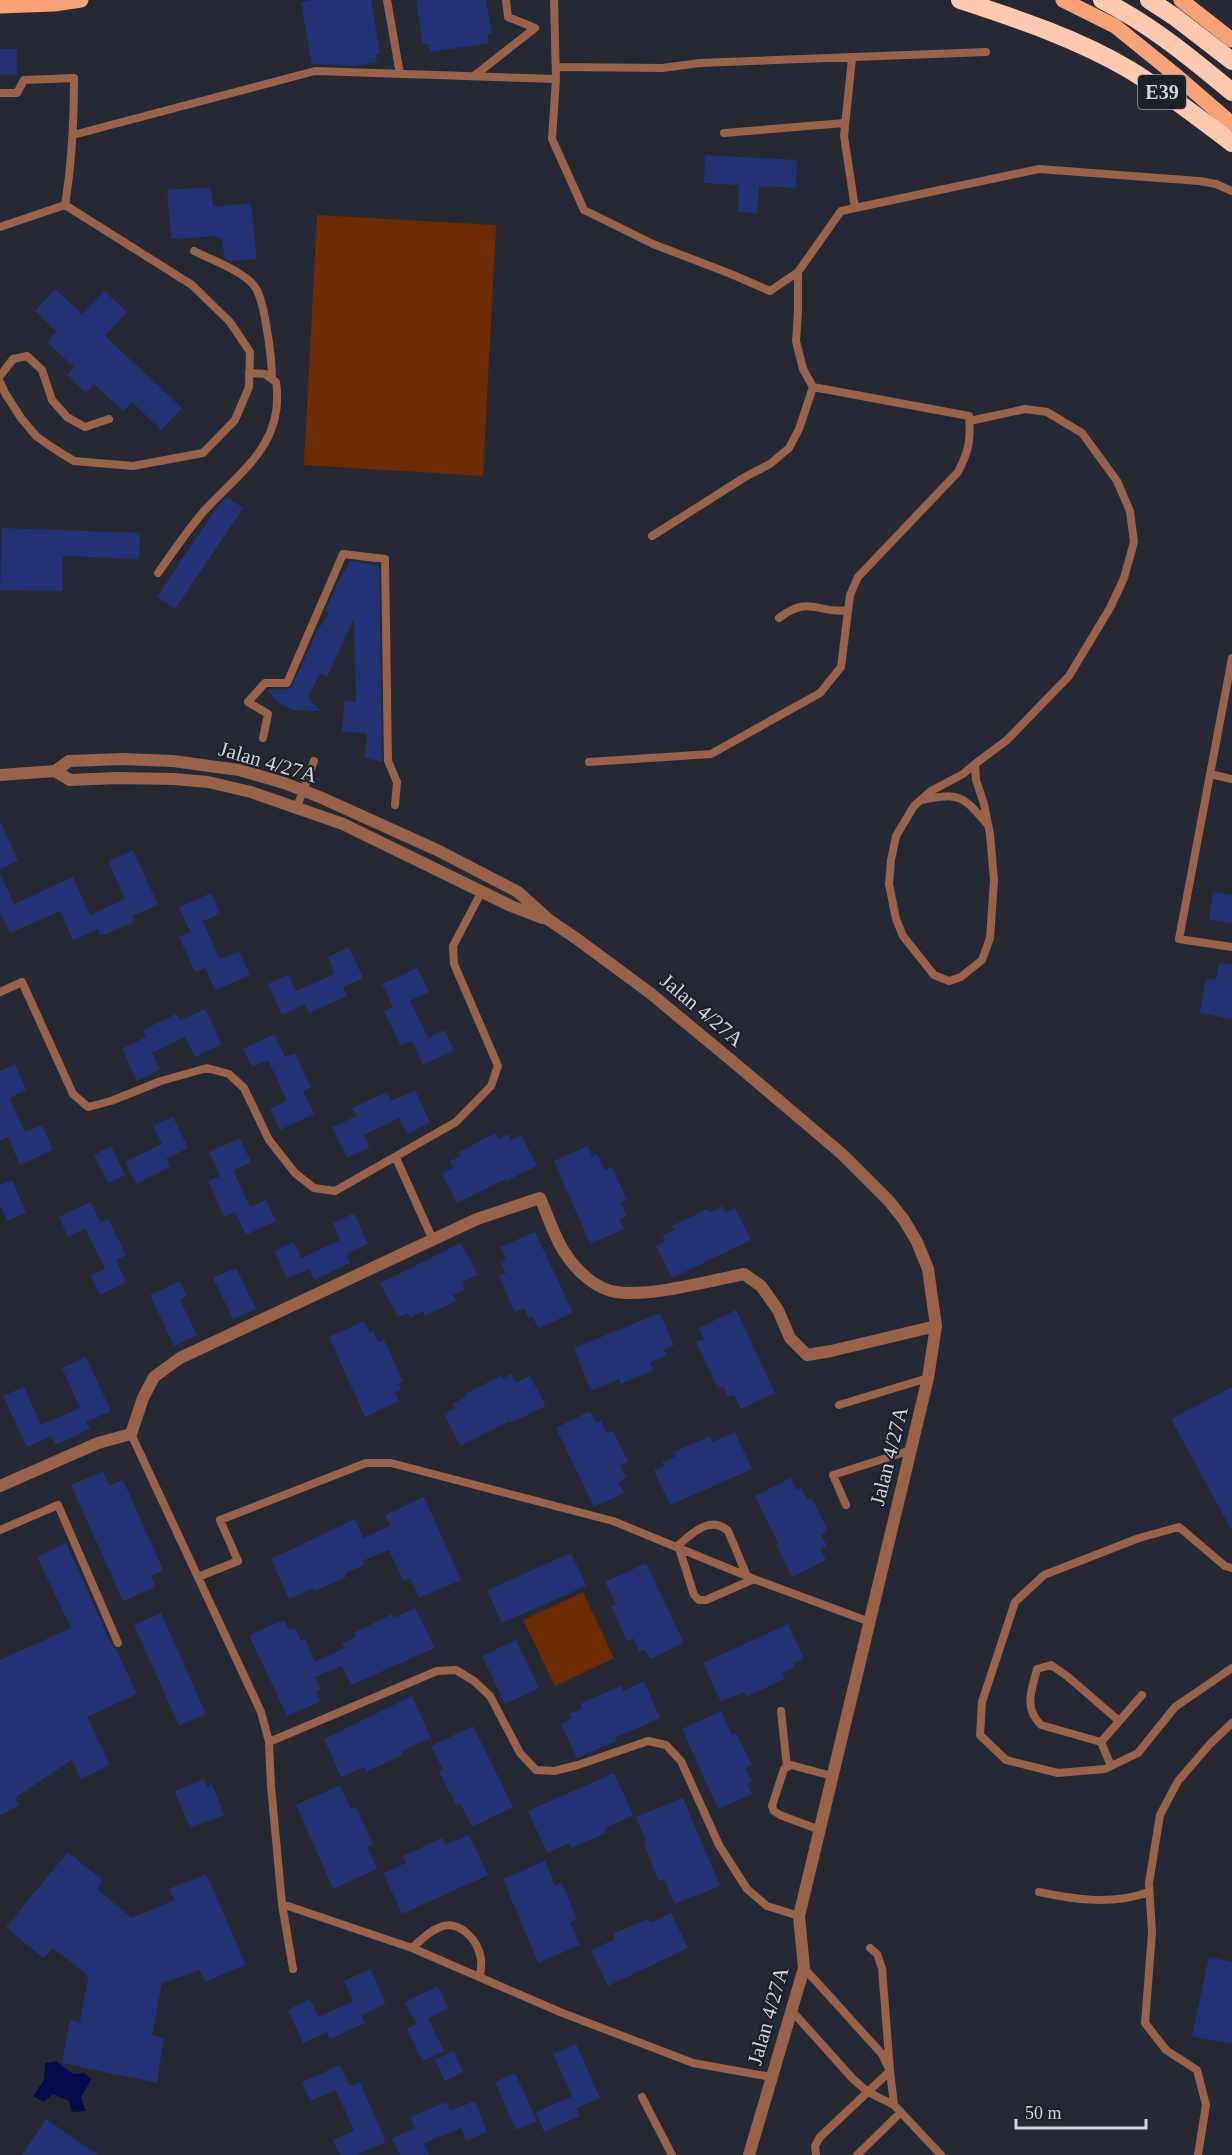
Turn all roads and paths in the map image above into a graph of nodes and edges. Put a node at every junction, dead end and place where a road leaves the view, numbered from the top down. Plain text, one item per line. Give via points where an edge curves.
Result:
1 (81, 0) edge
2 (387, 0) edge
3 (506, 0) edge
4 (554, 0) edge
5 (960, 0) edge
6 (1063, 0) edge
7 (1102, 0) edge
8 (1149, 0) edge
9 (1181, 0) edge
10 (0, 6) edge
11 (1232, 40) edge
12 (986, 52) dead end
13 (852, 58) junction
14 (1232, 61) edge
15 (556, 66) junction
16 (400, 74) junction
17 (474, 76) junction
18 (556, 78) junction
19 (1232, 92) edge
20 (0, 93) edge
21 (845, 123) junction
22 (1232, 124) edge
23 (724, 133) dead end
24 (74, 135) junction
25 (1232, 142) edge
26 (1232, 191) edge
27 (64, 205) junction
28 (855, 208) junction
29 (0, 227) edge
30 (194, 251) dead end
31 (798, 272) junction
32 (249, 373) junction
33 (0, 376) edge
34 (272, 379) junction
35 (0, 382) edge
36 (813, 387) junction
37 (10, 402) junction
38 (0, 407) edge
39 (109, 419) dead end
40 (970, 421) junction
41 (652, 536) dead end
42 (158, 573) dead end
43 (848, 610) junction
44 (779, 618) dead end
45 (1232, 658) edge
46 (1230, 682) edge
47 (263, 738) dead end
48 (314, 761) dead end
49 (589, 762) dead end
50 (975, 764) junction
51 (55, 771) junction
52 (1210, 774) junction
53 (0, 776) edge
54 (1232, 779) edge
55 (304, 790) junction
56 (921, 800) junction
57 (395, 805) dead end
58 (297, 807) junction
59 (988, 825) junction
60 (482, 891) junction
61 (549, 920) junction
62 (1232, 947) edge
63 (0, 992) edge
64 (396, 1158) junction
65 (433, 1240) junction
66 (936, 1326) junction
67 (928, 1378) junction
68 (839, 1405) dead end
69 (131, 1434) junction
70 (911, 1450) junction
71 (0, 1486) edge
72 (846, 1505) dead end
73 (0, 1530) edge
74 (678, 1548) junction
75 (1232, 1568) edge
76 (198, 1577) junction
77 (750, 1578) junction
78 (870, 1622) junction
79 (118, 1643) dead end
80 (1232, 1668) edge
81 (1142, 1695) dead end
82 (781, 1711) dead end
83 (1118, 1720) junction
84 (1232, 1723) edge
85 (269, 1742) junction
86 (1101, 1742) junction
87 (1111, 1766) junction
88 (787, 1767) junction
89 (832, 1776) junction
90 (820, 1830) junction
91 (1039, 1892) dead end
92 (1149, 1892) junction
93 (282, 1904) junction
94 (799, 1916) junction
95 (412, 1948) junction
96 (870, 1948) dead end
97 (804, 1968) junction
98 (293, 1969) dead end
99 (480, 1977) junction
100 (791, 2010) junction
101 (890, 2071) junction
102 (771, 2077) junction
103 (868, 2092) junction
104 (642, 2097) dead end
105 (894, 2105) junction
106 (901, 2112) junction
107 (672, 2155) edge
108 (749, 2155) edge
109 (816, 2155) edge
110 (857, 2155) edge
111 (941, 2155) edge
112 (1198, 2155) edge

1 - 10 main road
2 - 16 lane
3 - 17 lane via 508,17 535,28
4 - 15 lane
5 - 25 highway, E39 via 1087,47 1131,71
6 - 22 main road via 1115,26
7 - 19 highway, E39 via 1176,46
8 - 14 highway
9 - 11 main road
12 - 13 lane
13 - 15 lane via 662,68
13 - 21 lane
15 - 18 lane
16 - 17 lane
16 - 24 lane via 315,71
17 - 18 lane
18 - 31 lane via 552,139 584,210 653,244 770,291
20 - 24 lane via 17,93 24,80 74,78
21 - 23 lane
21 - 28 lane
24 - 27 lane
26 - 28 lane via 1199,181 1039,170
27 - 29 lane
27 - 32 lane via 192,285 230,322 250,352
28 - 31 lane via 840,212
30 - 34 lane via 256,287 272,356
31 - 36 lane via 796,340 803,369
32 - 34 lane
32 - 37 lane via 249,387 235,420 203,453 133,466 74,461 36,436
33 - 39 lane via 13,359 27,356 42,370 52,400 67,417 85,427
34 - 42 lane via 278,396 274,424 263,448 243,474 204,511
35 - 37 lane
36 - 40 lane via 969,416
36 - 41 lane via 789,448 770,464
37 - 38 lane
40 - 43 lane via 968,454 958,472 858,577
40 - 50 lane via 1025,409 1047,412 1082,433 1117,481 1130,511 1134,542 1110,608 1069,676 1007,740
43 - 44 lane via 792,608
43 - 49 lane via 841,667 820,693 711,754
45 - 46 lane
46 - 52 lane
47 - 57 lane via 268,714 248,702 265,683 286,682 343,554 385,558 388,761 398,782
48 - 55 lane
50 - 56 lane
50 - 59 lane
51 - 53 street, Jalan 4/27A
51 - 55 street, Jalan 4/27A via 69,761 158,759 239,770
51 - 58 street, Jalan 4/27A via 69,780 157,778 208,782
52 - 54 lane
52 - 62 lane via 1179,939
55 - 58 lane
55 - 61 street, Jalan 4/27A via 519,892
56 - 59 lane via 936,796 965,800
56 - 59 lane via 896,836 889,884 903,936 934,975 949,981 961,977 982,960 990,938 994,880
58 - 60 street, Jalan 4/27A via 343,824
60 - 61 street, Jalan 4/27A
60 - 64 lane via 453,946 454,963 498,1066 491,1086 456,1122
61 - 66 street, Jalan 4/27A via 650,993 873,1184 917,1242 928,1269
63 - 64 lane via 22,982 73,1094 88,1107 207,1068 229,1074 244,1088 269,1140 295,1173 314,1188 335,1191
64 - 65 lane
65 - 66 street via 477,1219 540,1198 565,1253 590,1281 615,1292 645,1291 744,1274 761,1286 778,1310 790,1338 807,1355
65 - 69 street via 180,1358 154,1377
66 - 67 street, Jalan 4/27A
67 - 68 lane
67 - 70 street, Jalan 4/27A
69 - 71 street via 98,1443
69 - 76 lane
70 - 72 lane via 833,1475
70 - 78 street, Jalan 4/27A
73 - 79 lane via 58,1505
74 - 76 lane via 613,1521 391,1463 366,1463 220,1520 238,1561
74 - 77 lane
74 - 77 lane via 694,1595 699,1599 706,1600
74 - 77 lane via 702,1526 723,1527
75 - 87 lane via 1179,1527 1139,1538 1044,1575 1015,1602 982,1702 981,1735 1006,1760 1058,1773
76 - 85 lane via 261,1712
77 - 78 lane
78 - 89 street, Jalan 4/27A
80 - 87 lane via 1175,1707 1138,1753
81 - 83 lane
82 - 88 lane
83 - 86 lane
83 - 86 lane via 1051,1665 1037,1669 1029,1704 1033,1718 1041,1725
84 - 92 lane via 1178,1781 1160,1815
85 - 93 lane
85 - 94 lane via 437,1671 456,1670 490,1696 520,1753 536,1770 554,1771 578,1765 648,1741 666,1745 681,1761 718,1845 747,1889 767,1906
86 - 87 lane
88 - 89 lane
88 - 90 lane via 772,1806 774,1811
89 - 90 street, Jalan 4/27A
90 - 94 street, Jalan 4/27A
91 - 92 lane via 1088,1900 1129,1899
92 - 112 lane via 1152,1933 1145,2023 1166,2050 1197,2070 1206,2105
93 - 95 lane
93 - 98 lane
94 - 97 street, Jalan 4/27A
95 - 99 lane
95 - 99 lane via 437,1928 459,1926 476,1946 481,1959
96 - 101 lane via 882,1968
97 - 100 street, Jalan 4/27A
97 - 101 lane via 882,2054
99 - 102 lane via 693,2063
100 - 102 street, Jalan 4/27A
100 - 103 lane
101 - 103 lane
101 - 105 lane
102 - 108 street, Jalan 4/27A
103 - 105 lane
103 - 109 lane via 820,2137
104 - 107 lane
105 - 106 lane
106 - 110 lane
106 - 111 lane

